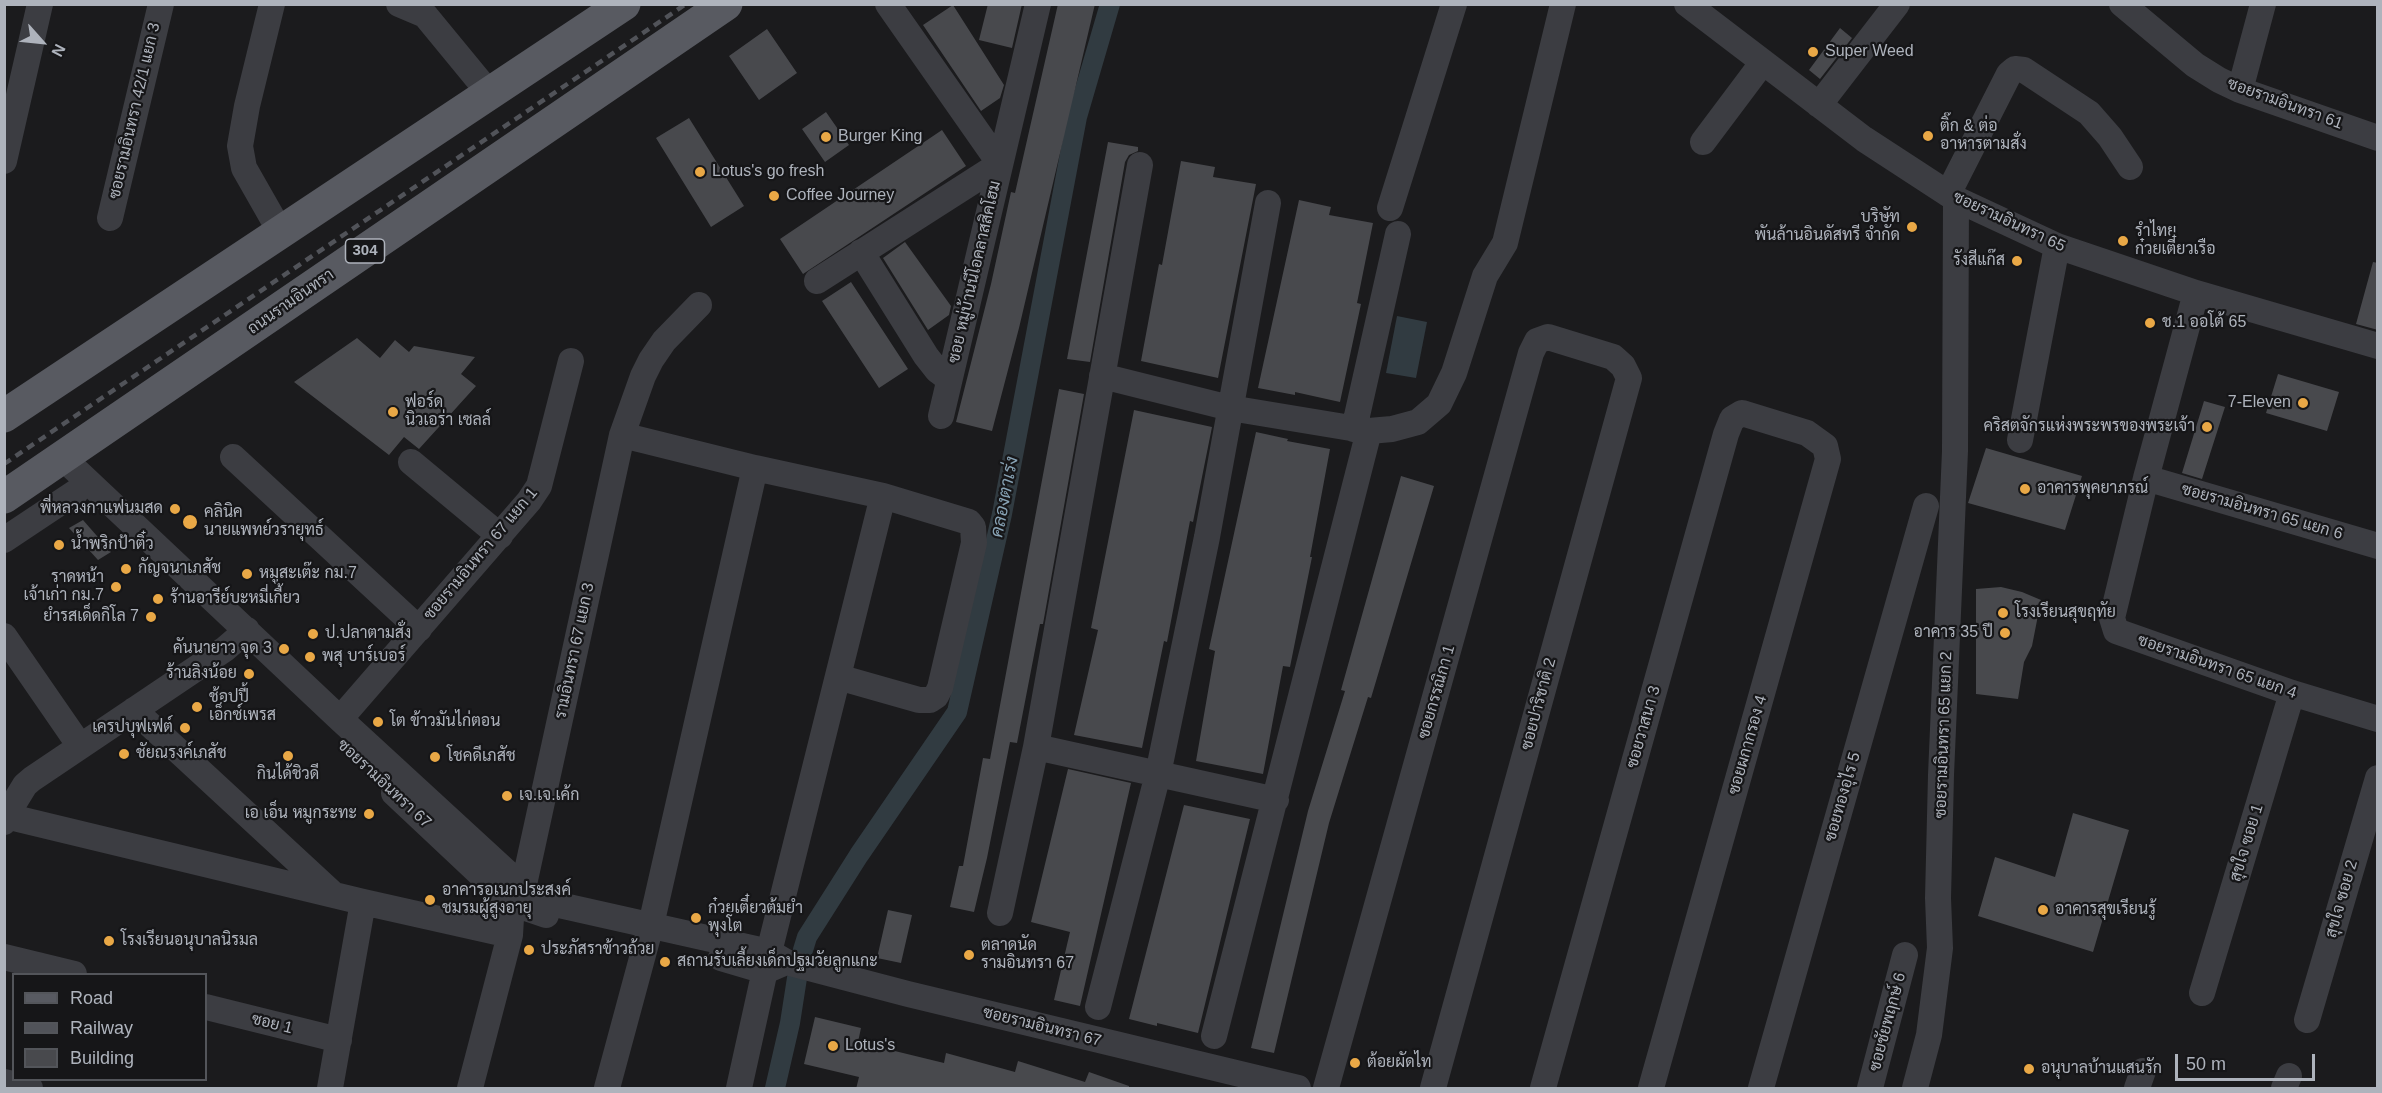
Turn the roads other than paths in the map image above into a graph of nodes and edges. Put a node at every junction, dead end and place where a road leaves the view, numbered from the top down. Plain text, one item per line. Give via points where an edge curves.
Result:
1 (40, 4) edge
2 (161, 4) edge
3 (272, 4) edge
4 (399, 4) edge
5 (624, 4) edge
6 (726, 4) edge
7 (888, 4) edge
8 (1038, 4) edge
9 (1454, 4) edge
10 (1563, 4) edge
11 (1897, 4) edge
12 (2122, 4) edge
13 (2263, 4) edge
14 (1703, 9) edge
15 (1762, 62) junction
16 (2240, 90) junction
17 (490, 94) junction
18 (1819, 105) junction
19 (2378, 138) edge
20 (1703, 142) dead end
21 (4, 161) edge
22 (1000, 164) junction
23 (1140, 165) dead end
24 (2130, 167) dead end
25 (1952, 197) junction
26 (1268, 203) dead end
27 (1390, 208) dead end
28 (110, 218) dead end
29 (281, 233) junction
30 (1398, 234) dead end
31 (2057, 246) junction
32 (861, 252) junction
33 (817, 281) dead end
34 (2196, 293) junction
35 (699, 305) dead end
36 (2378, 346) edge
37 (1581, 347) joint
38 (571, 361) dead end
39 (1102, 376) junction
40 (949, 379) junction
41 (1230, 408) junction
42 (6, 411) edge
43 (941, 416) dead end
44 (1783, 425) joint
45 (1361, 430) junction
46 (622, 435) junction
47 (2020, 440) dead end
48 (233, 457) dead end
49 (411, 462) dead end
50 (56, 464) junction
51 (754, 468) junction
52 (2146, 477) junction
53 (76, 492) junction
54 (883, 496) junction
55 (4, 497) edge
56 (1926, 506) dead end
57 (500, 536) junction
58 (4, 540) edge
59 (2378, 546) edge
60 (418, 629) junction
61 (242, 635) junction
62 (4, 636) edge
63 (838, 677) junction
64 (2292, 693) junction
65 (134, 710) junction
66 (340, 719) junction
67 (2378, 719) edge
68 (80, 746) junction
69 (1036, 747) junction
70 (1158, 774) junction
71 (2378, 778) edge
72 (15, 783) edge
73 (1276, 800) junction
74 (5, 819) edge
75 (334, 895) junction
76 (517, 896) junction
77 (363, 902) junction
78 (1000, 913) dead end
79 (648, 932) junction
80 (510, 935) junction
81 (1905, 955) dead end
82 (4, 957) edge
83 (773, 961) junction
84 (66, 973) edge
85 (2202, 993) dead end
86 (207, 1007) edge
87 (1098, 1007) dead end
88 (2307, 1020) dead end
89 (1214, 1036) dead end
90 (339, 1040) junction
91 (4, 1082) edge
92 (30, 1089) edge
93 (330, 1089) edge
94 (470, 1089) edge
95 (607, 1089) edge
96 (739, 1089) edge
97 (1298, 1089) edge
98 (1326, 1089) edge
99 (1433, 1089) edge
100 (1543, 1089) edge
101 (1651, 1089) edge
102 (1761, 1089) edge
103 (1870, 1089) edge
104 (1916, 1089) edge

1 - 21 street
2 - 28 street, ซอยรามอินทรา 42/1 แยก 3
3 - 29 street via 240,146 244,168
4 - 17 street via 425,15
5 - 17 main road
6 - 50 main road, ถนนรามอินทรา / 304
7 - 22 street, ซอย หมู่บ้านนีโอคลาสสิคโฮม
8 - 22 street, ซอย หมู่บ้านนีโอคลาสสิคโฮม
9 - 27 street
10 - 45 street via 1504,243 1485,276 1454,373 1439,404 1418,422 1392,429
11 - 18 street
12 - 16 street, ซอยรามอินทรา 61 via 2195,65
13 - 16 street
14 - 15 street, ซอยรามอินทรา 65
15 - 18 street, ซอยรามอินทรา 65
15 - 20 street
16 - 19 street, ซอยรามอินทรา 61
17 - 29 main road
18 - 25 street, ซอยรามอินทรา 65
22 - 32 street, ซอย หมู่บ้านนีโอคลาสสิคโฮม
22 - 40 street, ซอย หมู่บ้านนีโอคลาสสิคโฮม
23 - 39 street
24 - 25 street via 2089,113 2025,70 2015,69 2009,74
25 - 31 street, ซอยรามอินทรา 65
25 - 104 street, ซอยรามอินทรา 65 แยก 2 via 1955,451 1941,784 1940,948 1929,1035
26 - 41 street
29 - 42 main road
30 - 45 street
31 - 34 street, ซอยรามอินทรา 65
31 - 47 street
32 - 33 street, ซอย หมู่บ้านนีโอคลาสสิคโฮม
32 - 40 street, ซอย หมู่บ้านนีโอคลาสสิคโฮม via 926,356
34 - 36 street, ซอยรามอินทรา 65
34 - 52 street, ซอยรามอินทรา 65 แยก 4
35 - 46 street, รามอินทรา 67 แยก 3 via 651,360
37 - 98 street, ซอยกรรณิกา 1 via 1548,337 1537,341 1532,353
37 - 99 street, ซอยปาริชาติ 2 via 1613,357 1629,378
38 - 57 street, ซอยรามอินทรา 67 แยก 1 via 539,486
39 - 41 street
39 - 69 street
40 - 43 street, ซอย หมู่บ้านนีโอคลาสสิคโฮม
41 - 45 street
41 - 70 street
44 - 100 street, ซอยวาสนา 3 via 1742,413 1732,419 1726,434
44 - 101 street, ซอยผกากรอง 4 via 1807,433 1825,446 1828,459
45 - 73 street
46 - 51 street
46 - 76 street, รามอินทรา 67 แยก 3
48 - 60 street
49 - 57 street
50 - 53 street, ซอยรามอินทรา 67
50 - 55 main road, ถนนรามอินทรา / 304
50 - 61 street, ซอยรามอินทรา 67
51 - 54 street
51 - 79 street
52 - 59 street, ซอยรามอินทรา 65 แยก 6
52 - 64 street, ซอยรามอินทรา 65 แยก 4 via 2112,618 2116,631
53 - 58 street
53 - 61 street, ซอยรามอินทรา 67
54 - 63 street
54 - 63 street via 961,519 973,527 974,543 940,688 930,700 920,700
56 - 102 street, ซอยทองอุไร 5
57 - 60 street, ซอยรามอินทรา 67 แยก 1
60 - 66 street, ซอยรามอินทรา 67 แยก 1
61 - 65 street
61 - 66 street, ซอยรามอินทรา 67
61 - 76 street, ซอยรามอินทรา 67 via 328,730
62 - 68 street
63 - 83 street
64 - 67 street, ซอยรามอินทรา 65 แยก 4
64 - 85 street, สุขใจ ซอย 1
65 - 68 street
65 - 75 street
66 - 76 street, ซอยรามอินทรา 67
68 - 72 street
69 - 70 street
69 - 78 street
70 - 73 street
70 - 87 street
71 - 88 street, สุขใจ ซอย 2
72 - 74 street
73 - 89 street
74 - 75 street
75 - 77 street
76 - 79 street, ซอยรามอินทรา 67 via 534,913
76 - 80 street, รามอินทรา 67 แยก 3
77 - 80 street
77 - 90 street
79 - 83 street, ซอยรามอินทรา 67
79 - 95 street
80 - 94 street, รามอินทรา 67 แยก 3
81 - 103 street, ซอยชัยพฤกษ์ 6
82 - 84 street
83 - 96 street
83 - 97 street, ซอยรามอินทรา 67
86 - 90 street, ซอย 1
90 - 93 street
91 - 92 street

